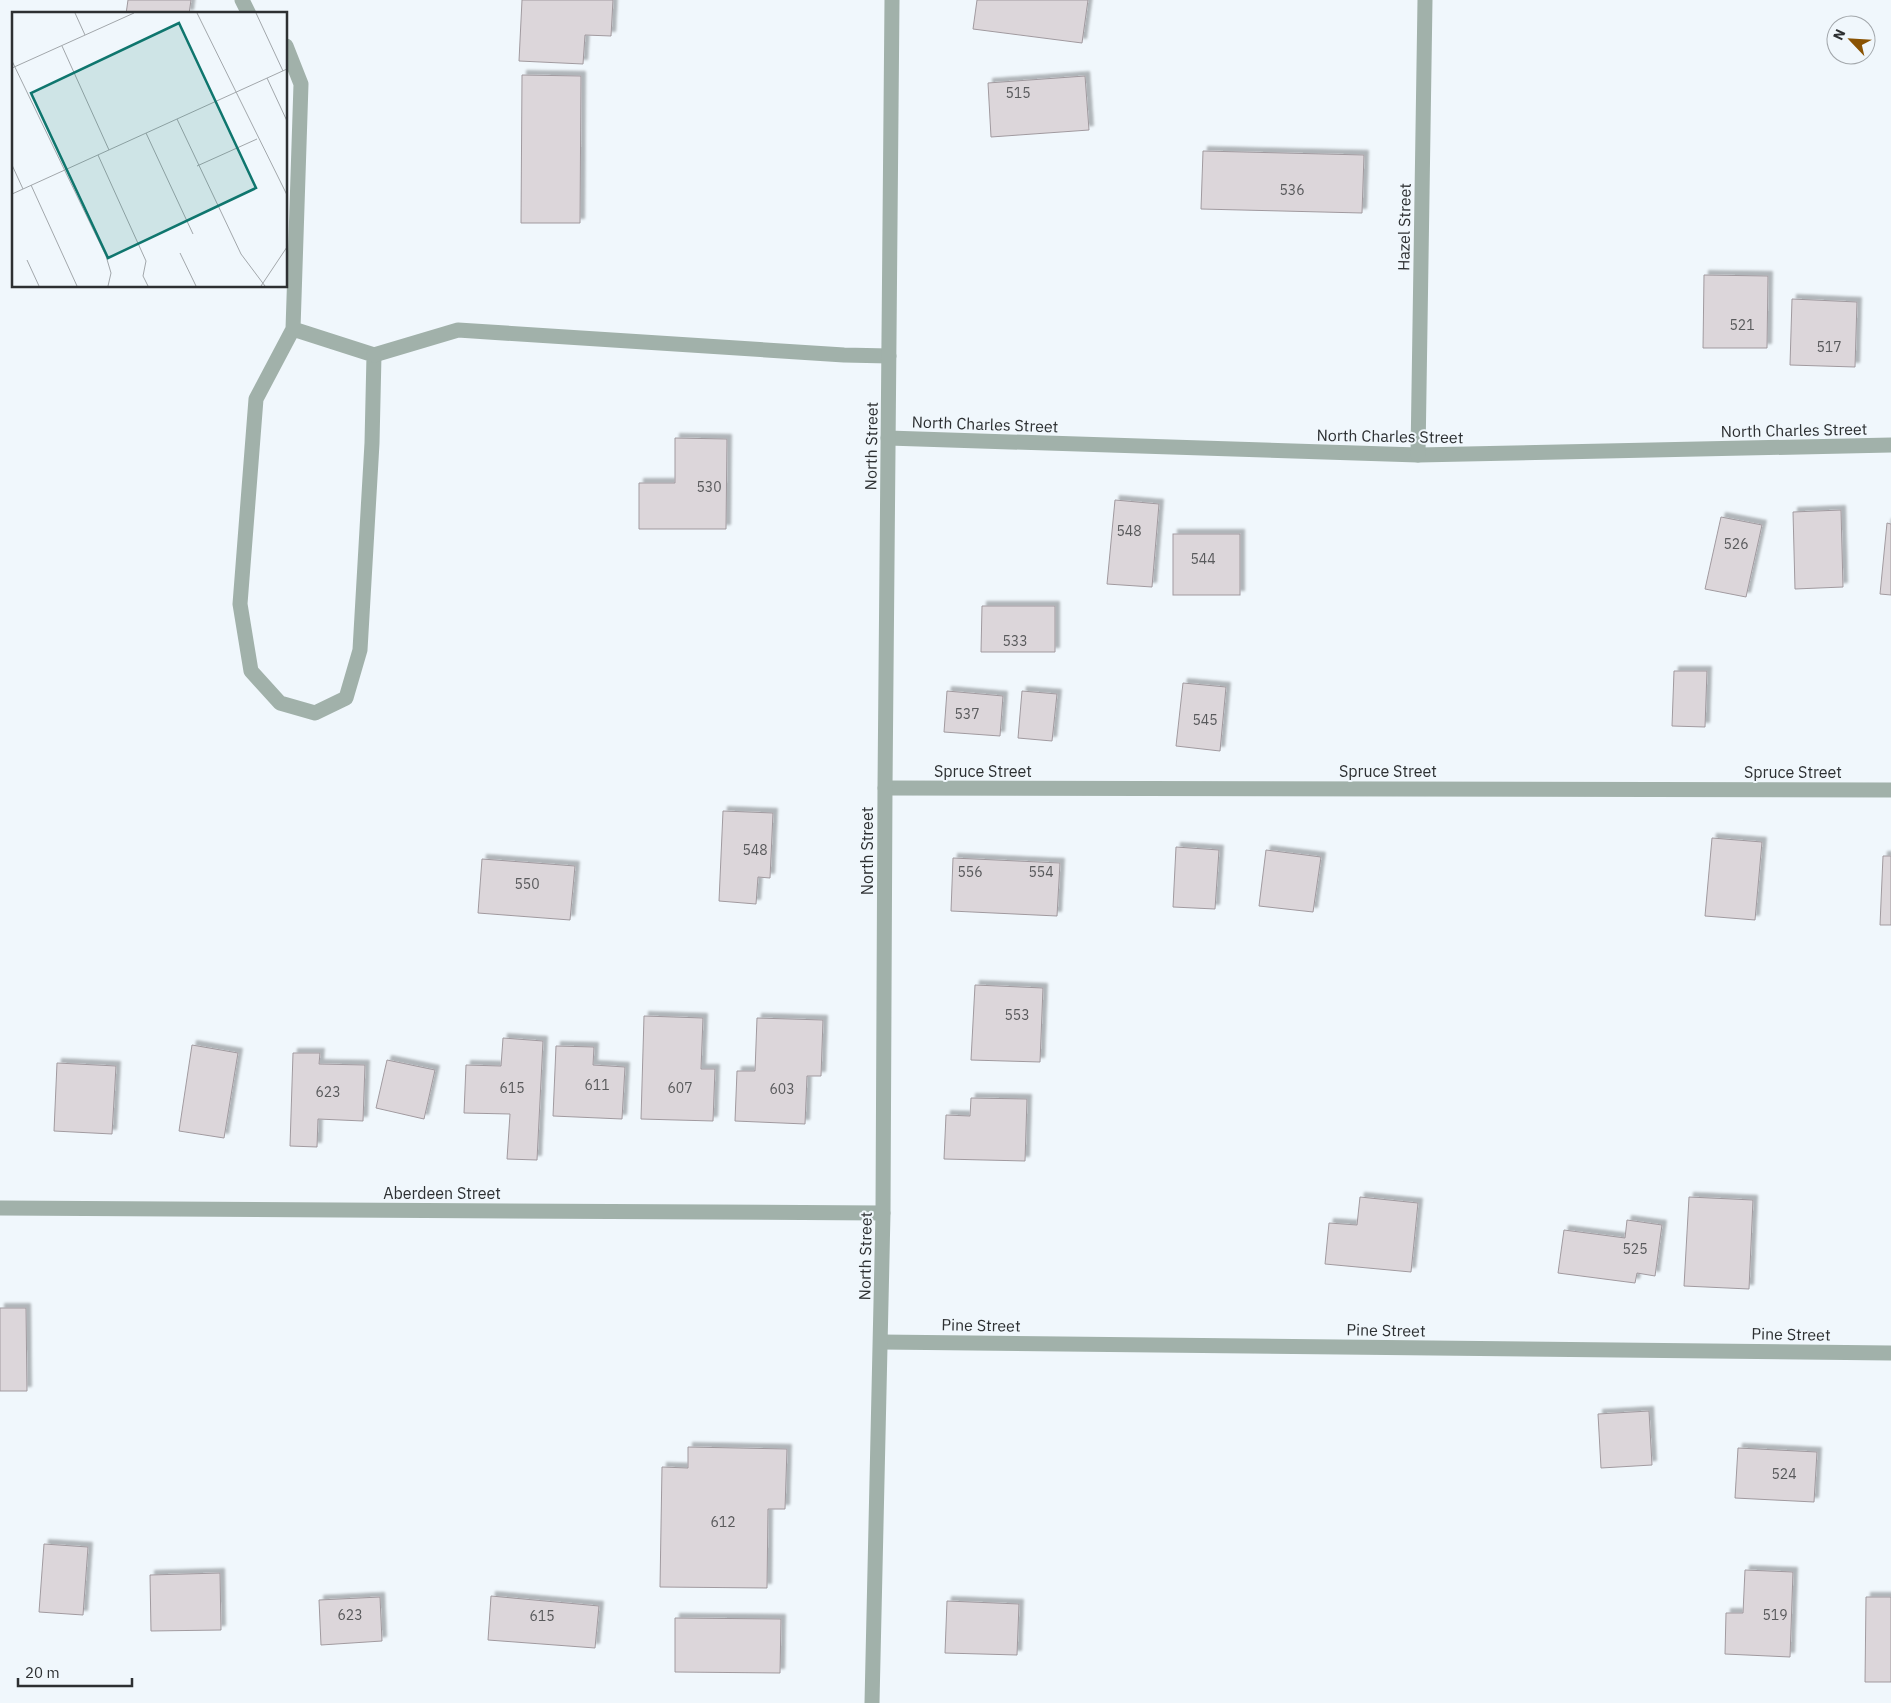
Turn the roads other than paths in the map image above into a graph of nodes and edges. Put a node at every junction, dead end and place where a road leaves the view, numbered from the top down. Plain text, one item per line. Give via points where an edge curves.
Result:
1 (242, 0) edge
2 (892, 0) edge
3 (1425, 0) edge
4 (248, 12) edge
5 (288, 51) edge
6 (292, 329) junction
7 (374, 355) junction
8 (889, 356) junction
9 (888, 438) junction
10 (1891, 446) edge
11 (1418, 456) junction
12 (885, 788) junction
13 (1891, 790) edge
14 (0, 1208) edge
15 (883, 1213) junction
16 (881, 1342) junction
17 (1891, 1353) edge
18 (872, 1703) edge

1 - 4 street
2 - 8 street, North Street
3 - 11 street, Hazel Street
5 - 6 street via 301,84
6 - 7 street
6 - 7 street via 256,399 240,604 251,671 280,702 315,713 346,698 360,650
7 - 8 street via 458,330
8 - 9 street, North Street
9 - 11 street, North Charles Street
9 - 12 street, North Street
10 - 11 street, North Charles Street
12 - 13 street, Spruce Street
12 - 15 street, North Street
14 - 15 street, Aberdeen Street
15 - 16 street, North Street
16 - 17 street, Pine Street
16 - 18 street, North Street

